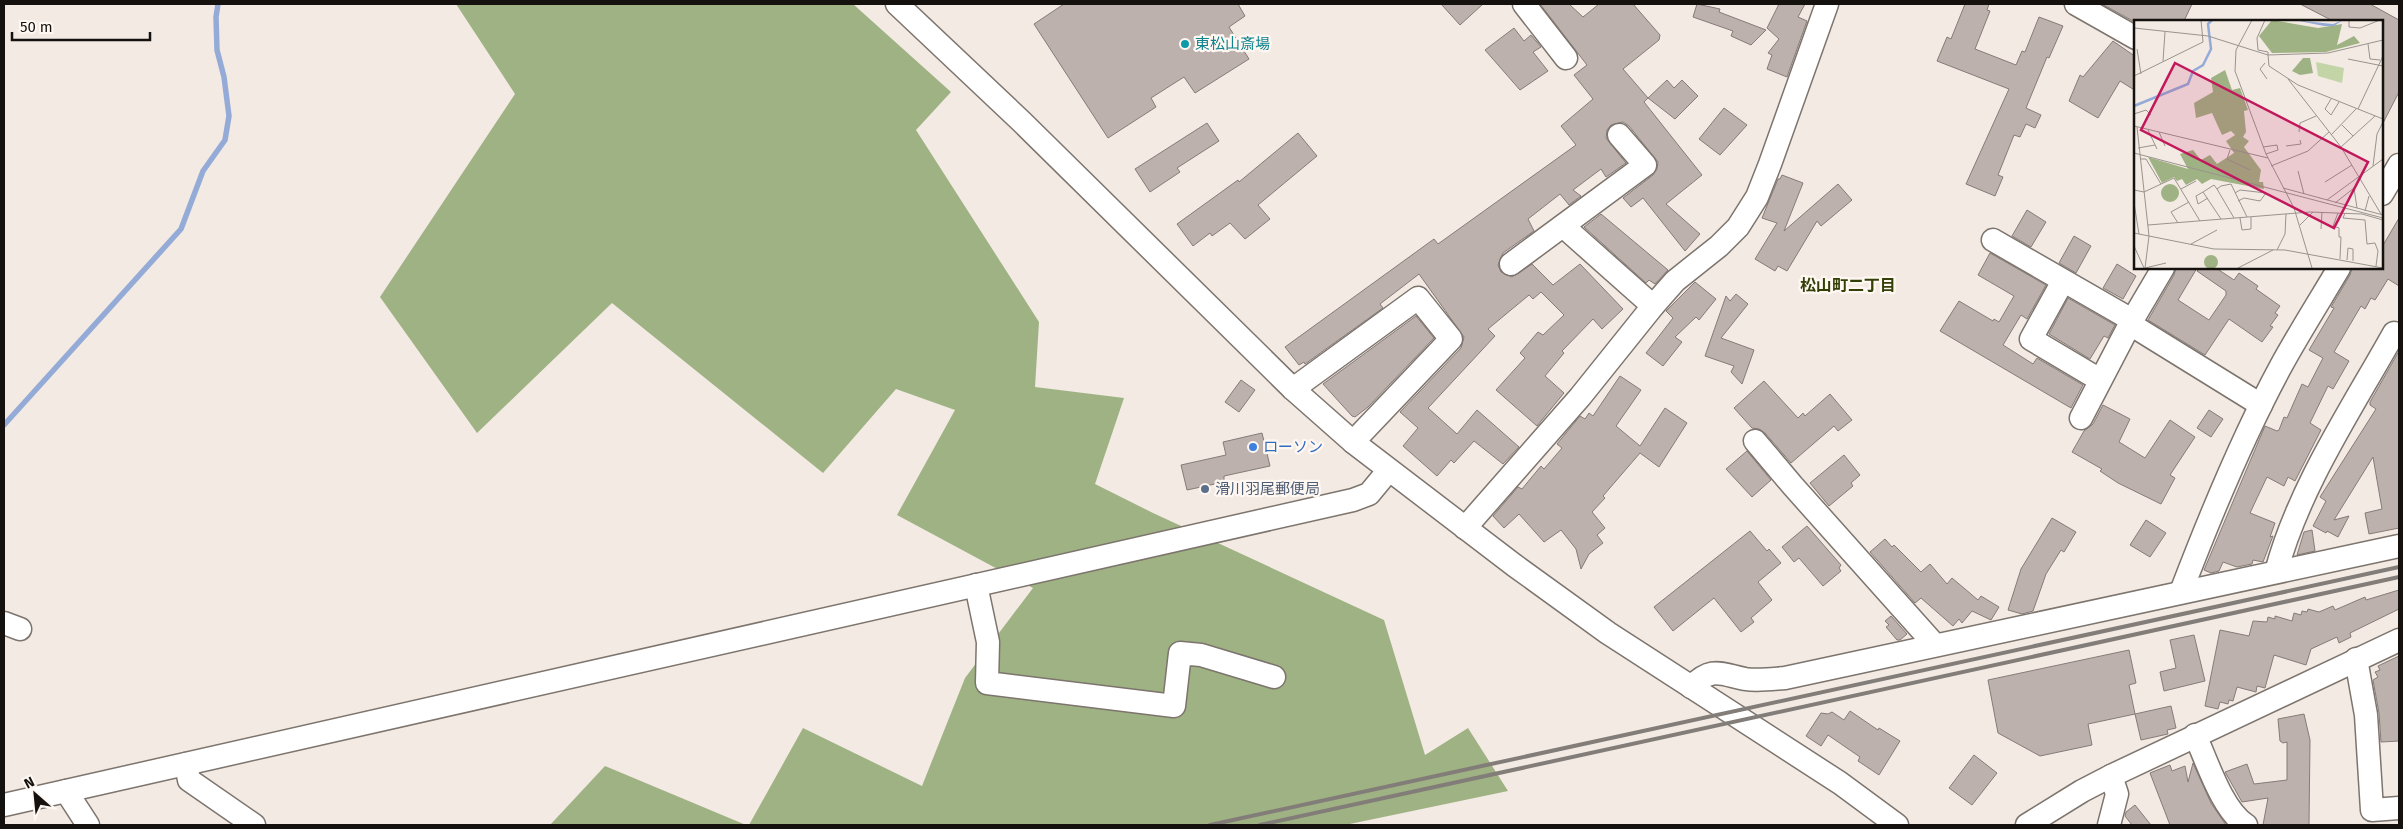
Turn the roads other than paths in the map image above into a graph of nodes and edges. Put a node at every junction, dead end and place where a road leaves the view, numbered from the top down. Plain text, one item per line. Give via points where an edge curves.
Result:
1 (896, 4) edge
2 (1524, 4) edge
3 (1827, 4) edge
4 (2076, 4) edge
5 (2134, 37) edge
6 (1566, 58) dead end
7 (1619, 135) dead end
8 (2399, 164) edge
9 (2387, 189) edge
10 (1563, 226) junction
11 (1993, 240) dead end
12 (1511, 264) dead end
13 (2162, 269) edge
14 (2338, 269) edge
15 (2063, 281) junction
16 (1653, 306) junction
17 (2131, 322) junction
18 (2399, 337) edge
19 (2100, 380) junction
20 (1293, 389) junction
21 (2261, 405) junction
22 (2081, 418) dead end
23 (1755, 441) dead end
24 (1352, 442) junction
25 (1388, 471) junction
26 (1465, 528) junction
27 (2399, 546) edge
28 (2276, 572) junction
29 (976, 585) junction
30 (2181, 592) junction
31 (2399, 640) edge
32 (1935, 645) junction
33 (2356, 659) junction
34 (1274, 677) dead end
35 (1691, 688) junction
36 (2195, 735) junction
37 (186, 764) junction
38 (2111, 776) junction
39 (66, 791) junction
40 (4, 805) edge
41 (2399, 808) edge
42 (88, 825) edge
43 (254, 825) edge
44 (1897, 825) edge
45 (2027, 825) edge
46 (2109, 825) edge
47 (2246, 825) edge

1 - 20 street via 1022,122
2 - 6 street
3 - 16 street via 1757,197 1738,227 1675,282
4 - 5 street
7 - 10 street via 1645,164
8 - 9 street
10 - 12 street
10 - 16 street
11 - 15 street
13 - 17 street
14 - 21 street
15 - 17 street
15 - 19 street via 2031,339
16 - 26 street via 1580,397
17 - 19 street
17 - 21 street
18 - 28 street via 2394,333 2322,462 2292,520
19 - 22 street
20 - 24 street
20 - 24 street via 1418,298 1451,339
21 - 30 street
23 - 32 street
24 - 25 street
25 - 26 street
25 - 29 street via 1370,494 1353,500
26 - 35 street via 1608,633
27 - 28 street
28 - 30 street
29 - 34 street via 988,642 987,683 1174,706 1180,653 1201,655
29 - 37 street
30 - 32 street
31 - 33 street
32 - 35 street via 1785,678 1756,680 1714,672
33 - 36 street
33 - 41 street via 2366,715 2372,810
35 - 44 street via 1840,782
36 - 38 street
36 - 47 street via 2227,804 2237,820
37 - 39 street
37 - 43 street via 190,780
38 - 45 street
38 - 46 street via 2117,794
39 - 40 street
39 - 42 street

